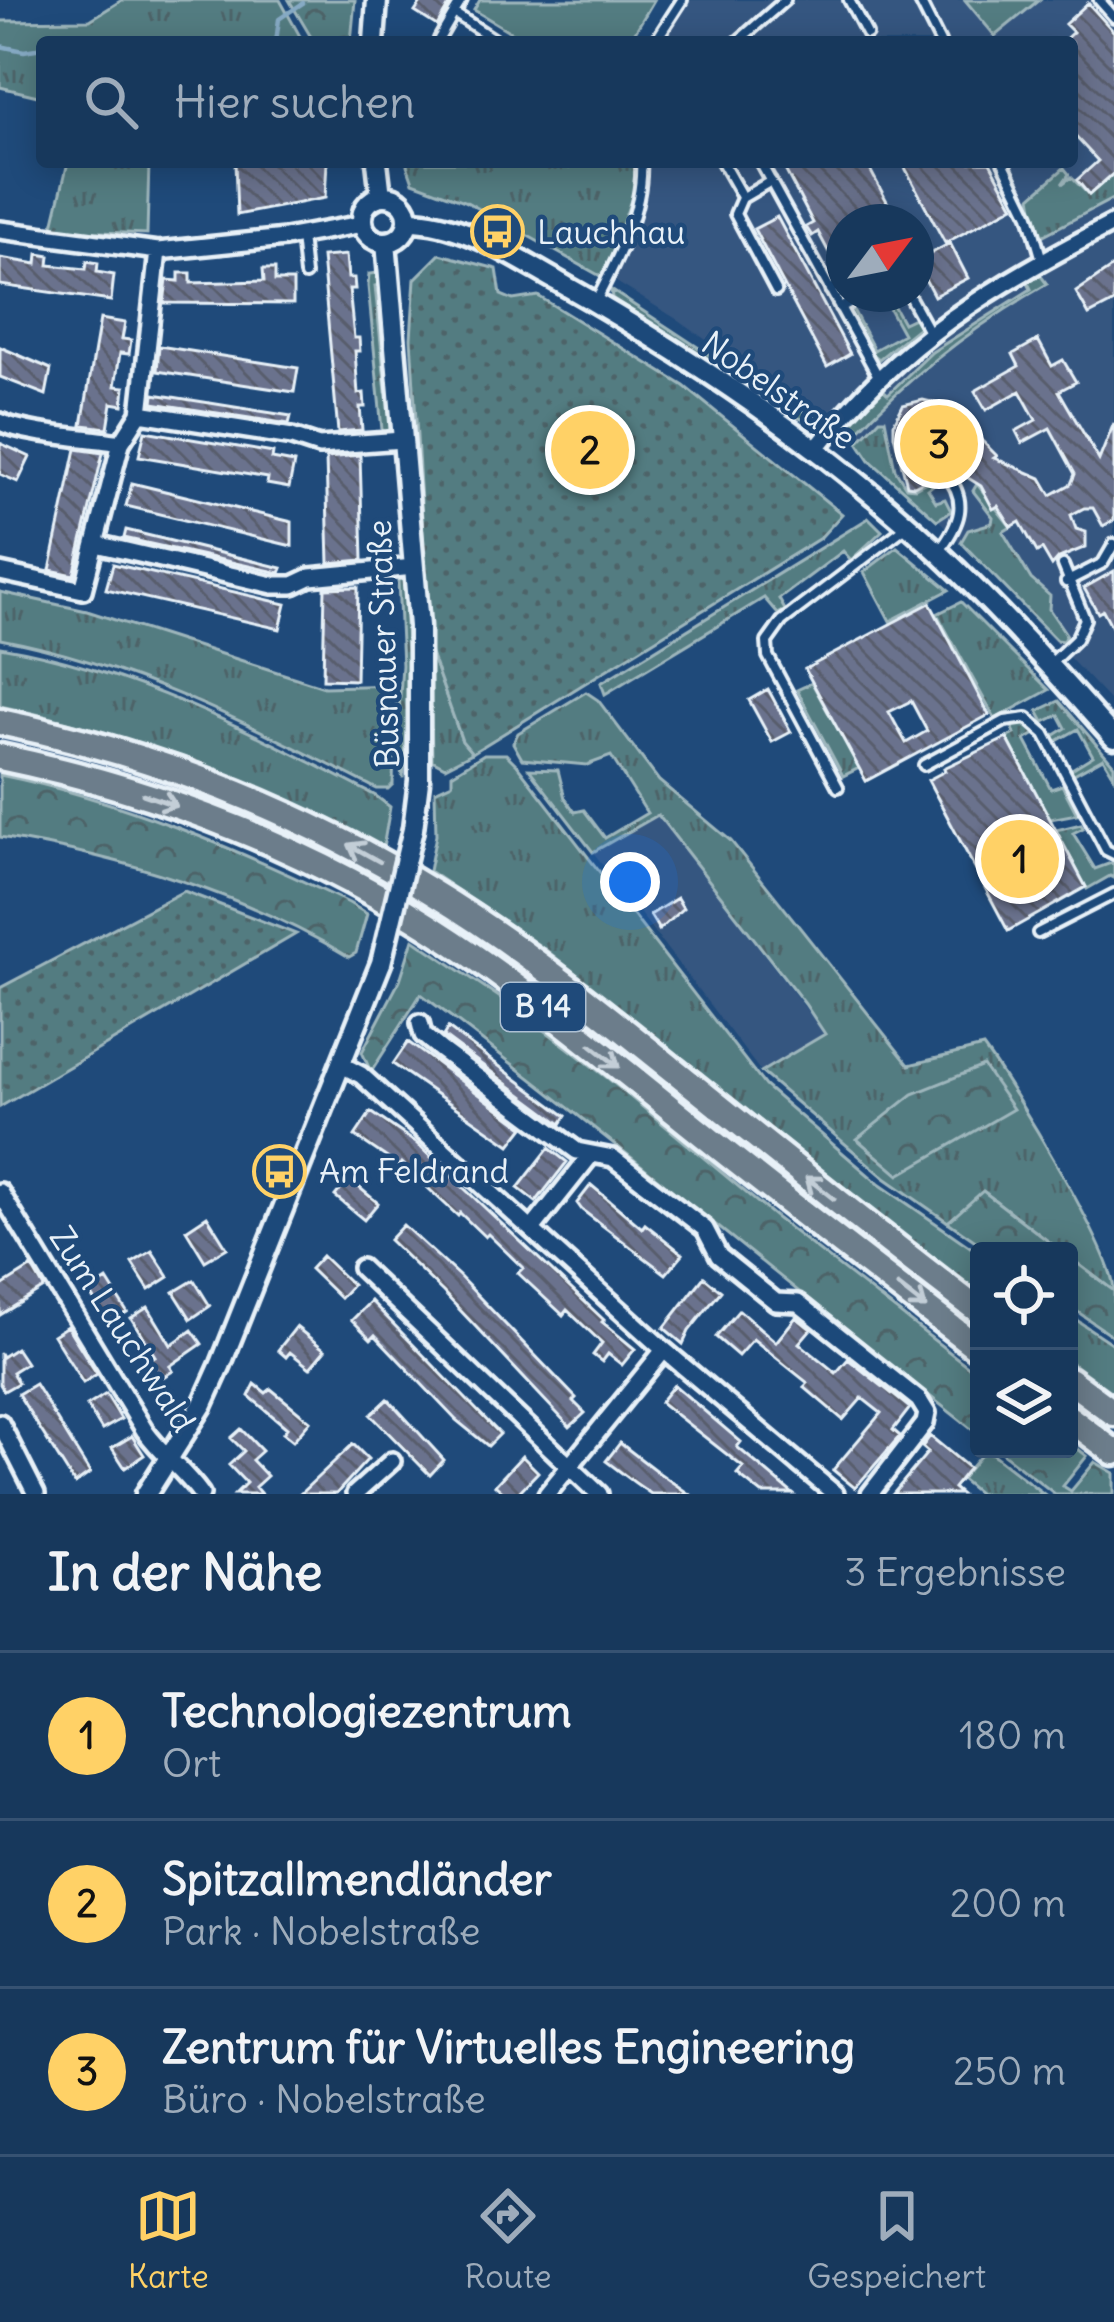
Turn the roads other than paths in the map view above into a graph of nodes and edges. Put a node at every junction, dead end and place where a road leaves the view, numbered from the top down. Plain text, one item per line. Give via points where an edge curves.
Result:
1 (377, 0) edge
2 (462, 0) edge
3 (682, 0) edge
4 (785, 0) edge
5 (849, 0) edge
6 (919, 0) edge
7 (1100, 0) edge
8 (454, 13) junction
9 (1114, 17) edge
10 (867, 34) dead end
11 (374, 36) edge
12 (441, 36) edge
13 (488, 36) edge
14 (659, 36) edge
15 (744, 36) edge
16 (937, 36) edge
17 (378, 168) edge
18 (641, 168) edge
19 (725, 168) edge
20 (764, 168) edge
21 (1006, 168) edge
22 (772, 181) junction
23 (381, 196) junction
24 (742, 197) junction
25 (409, 221) junction
26 (1114, 223) edge
27 (362, 224) junction
28 (0, 230) edge
29 (301, 236) junction
30 (386, 242) junction
31 (158, 250) junction
32 (1042, 261) junction
33 (305, 275) dead end
34 (826, 282) edge
35 (776, 291) dead end
36 (596, 303) junction
37 (842, 312) edge
38 (918, 312) edge
39 (929, 332) junction
40 (878, 377) junction
41 (140, 412) junction
42 (0, 422) edge
43 (402, 440) junction
44 (121, 443) junction
45 (816, 449) junction
46 (945, 473) dead end
47 (907, 526) junction
48 (97, 544) junction
49 (1114, 544) edge
50 (938, 552) junction
51 (1063, 565) dead end
52 (414, 567) junction
53 (0, 572) edge
54 (1068, 581) junction
55 (1049, 665) junction
56 (0, 722) edge
57 (1114, 738) edge
58 (0, 757) edge
59 (924, 765) dead end
60 (838, 787) dead end
61 (1114, 854) edge
62 (1114, 894) edge
63 (1038, 933) dead end
64 (419, 1023) dead end
65 (342, 1065) junction
66 (590, 1156) junction
67 (0, 1192) edge
68 (532, 1229) junction
69 (361, 1268) dead end
70 (970, 1304) edge
71 (970, 1342) edge
72 (664, 1350) junction
73 (1078, 1387) edge
74 (1114, 1413) edge
75 (0, 1423) edge
76 (1078, 1425) edge
77 (1114, 1452) edge
78 (171, 1458) junction
79 (392, 1461) dead end
80 (567, 1468) junction
81 (36, 1494) edge
82 (146, 1494) edge
83 (201, 1494) edge
84 (356, 1494) edge
85 (547, 1494) edge
86 (598, 1494) edge
87 (835, 1494) edge
88 (870, 1494) edge

1 - 11 street
2 - 8 lane
3 - 14 lane
4 - 15 lane
5 - 10 lane
6 - 16 lane
7 - 9 lane
8 - 12 lane
8 - 13 lane
17 - 23 street
18 - 36 lane via 638,200
19 - 24 lane
20 - 22 lane
21 - 32 lane
22 - 24 lane
22 - 34 lane
23 - 25 street via 401,202
23 - 27 street via 364,209
24 - 35 lane via 735,214
25 - 30 street
25 - 36 street, Nobelstraße via 478,238
26 - 32 street
27 - 29 street
27 - 30 street
28 - 31 street
29 - 31 street
29 - 33 lane
30 - 43 street, Büsnauer Straße
31 - 41 street
32 - 39 street
36 - 45 street, Nobelstraße
37 - 40 lane
38 - 39 lane
39 - 40 street
40 - 45 street
41 - 43 street via 319,446
41 - 44 street
42 - 44 street via 21,432
43 - 52 street, Büsnauer Straße
44 - 48 street
45 - 47 street, Nobelstraße
46 - 50 lane via 961,500 960,518
47 - 50 street, Nobelstraße
47 - 60 lane via 782,621 766,642
48 - 52 street via 273,585
48 - 53 street via 83,590
49 - 54 lane via 1103,563
50 - 55 street, Nobelstraße
51 - 54 lane
52 - 65 street, Büsnauer Straße, bridge via 420,732 413,829 381,963
54 - 55 lane via 1085,619
55 - 57 street, Nobelstraße
70 -> 56 highway, B 14 via 542,968 430,890 217,786
58 -> 71 highway, B 14 via 215,820 424,924 536,1002
59 - 61 lane via 1005,721 1028,718
62 - 63 lane
64 - 66 street via 441,1050
65 - 68 street
65 - 78 street, Büsnauer Straße via 221,1364
66 - 68 street
66 - 88 street via 613,1158 705,1229 719,1256 776,1302 798,1303 919,1400 925,1424
67 - 78 street, Zum Lauchwald via 145,1431
68 - 72 street
69 - 80 street
72 - 80 street
72 - 87 street
73 - 74 highway
75 - 81 street
76 - 77 highway
78 - 82 street, Büsnauer Straße
78 - 83 street, Zum Lauchwald
79 - 84 street
80 - 85 street
80 - 86 street

